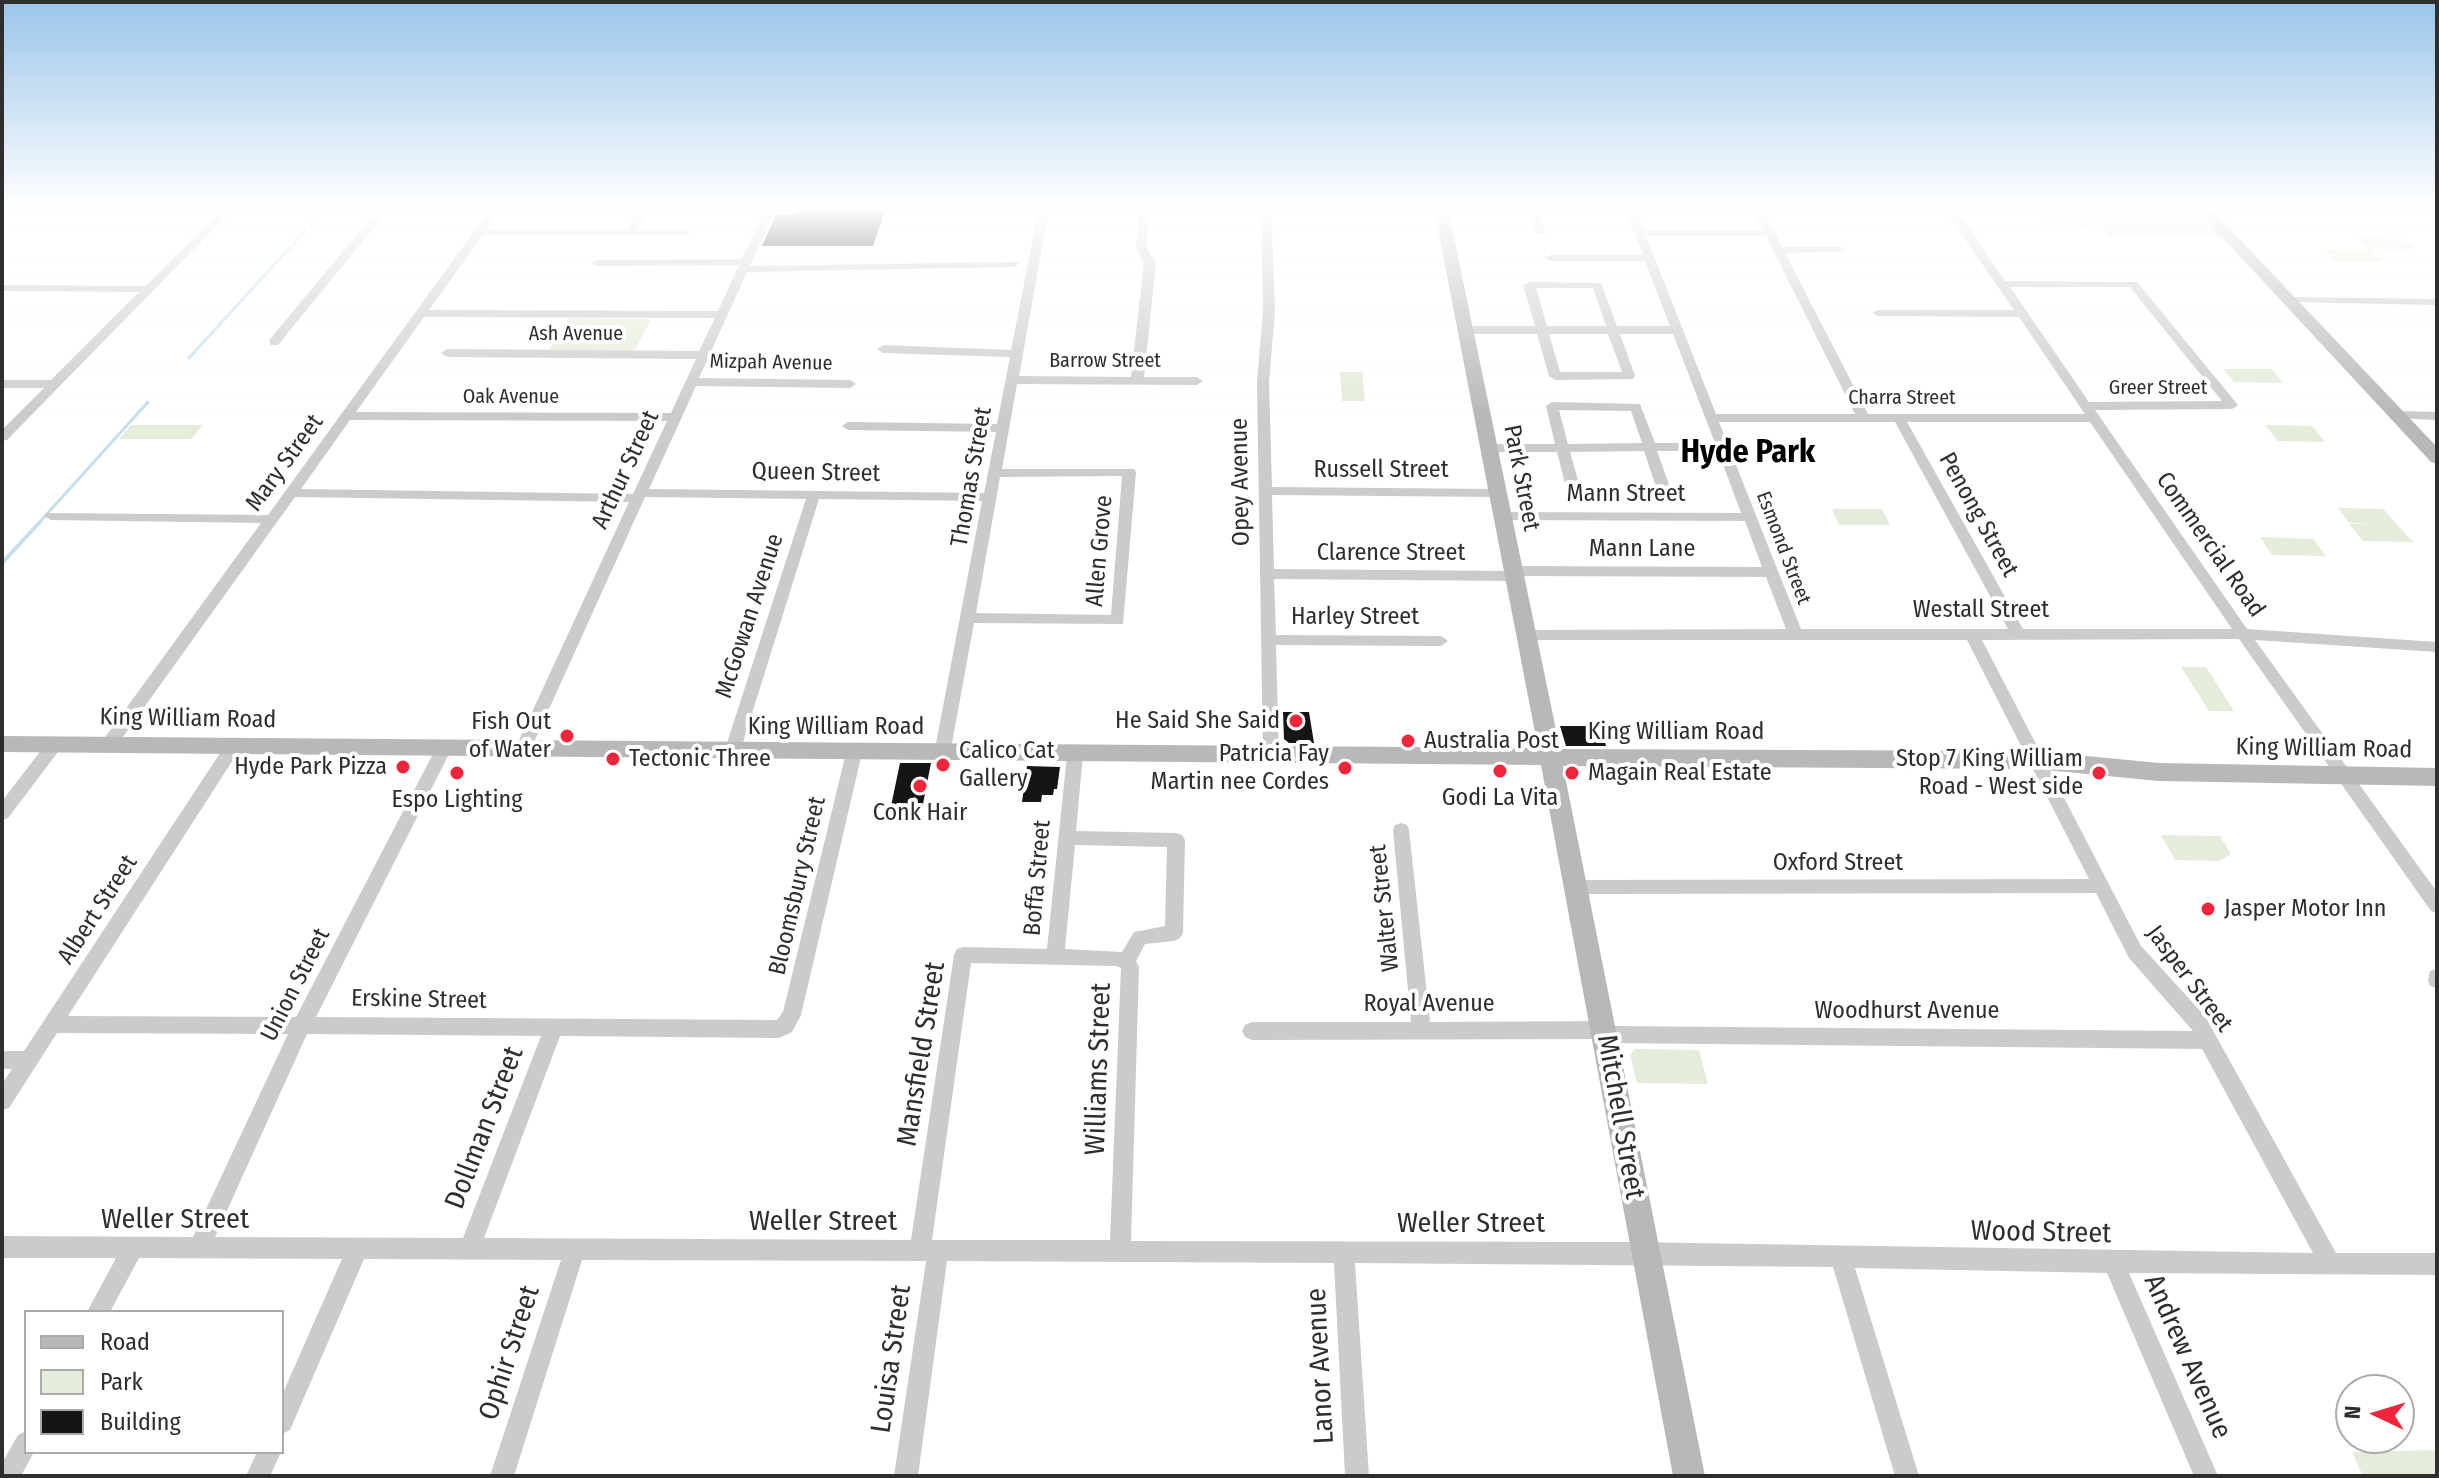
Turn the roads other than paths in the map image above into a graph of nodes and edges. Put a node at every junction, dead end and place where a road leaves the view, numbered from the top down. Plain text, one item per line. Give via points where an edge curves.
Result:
1 (161, 277) edge
2 (328, 277) edge
3 (447, 277) edge
4 (739, 277) edge
5 (1031, 277) edge
6 (1148, 277) edge
7 (1268, 277) edge
8 (1455, 277) edge
9 (1656, 277) edge
10 (1792, 277) edge
11 (1996, 277) edge
12 (2267, 277) edge
13 (2001, 284) junction
14 (2, 288) edge
15 (149, 289) junction
16 (2289, 300) junction
17 (2437, 302) edge
18 (421, 313) junction
19 (1878, 313) dead end
20 (2022, 314) junction
21 (722, 315) junction
22 (1465, 330) junction
23 (1542, 330) junction
24 (1613, 330) junction
25 (1677, 330) junction
26 (274, 342) dead end
27 (883, 349) dead end
28 (447, 353) dead end
29 (1017, 354) junction
30 (704, 355) junction
31 (1012, 380) junction
32 (1137, 381) junction
33 (1197, 381) dead end
34 (691, 382) junction
35 (2, 384) edge
36 (55, 384) junction
37 (850, 384) dead end
38 (2084, 406) junction
39 (2397, 415) junction
40 (347, 416) junction
41 (2437, 416) edge
42 (675, 417) junction
43 (1863, 417) junction
44 (1711, 418) junction
45 (1899, 418) junction
46 (2092, 418) junction
47 (848, 426) dead end
48 (1004, 428) junction
49 (2, 437) edge
50 (1649, 447) junction
51 (1723, 447) junction
52 (1489, 448) junction
53 (1563, 448) junction
54 (2437, 458) edge
55 (997, 473) junction
56 (1664, 490) dead end
57 (1265, 491) junction
58 (1574, 491) dead end
59 (291, 493) junction
60 (1497, 493) junction
61 (814, 495) junction
62 (639, 496) junction
63 (991, 497) junction
64 (51, 516) dead end
65 (1502, 516) junction
66 (1750, 517) junction
67 (272, 519) junction
68 (1771, 572) junction
69 (1267, 574) junction
70 (1513, 574) junction
71 (969, 618) junction
72 (1795, 634) junction
73 (1972, 634) junction
74 (2018, 634) junction
75 (2243, 634) junction
76 (1525, 635) junction
77 (1268, 640) junction
78 (1441, 641) dead end
79 (2437, 647) edge
80 (2, 744) edge
81 (55, 744) junction
82 (109, 744) junction
83 (234, 745) junction
84 (444, 748) junction
85 (522, 751) junction
86 (732, 752) junction
87 (854, 753) junction
88 (942, 754) junction
89 (1075, 755) junction
90 (1271, 756) junction
91 (1549, 757) junction
92 (2035, 760) junction
93 (2344, 775) junction
94 (2437, 777) edge
95 (2, 813) edge
96 (1401, 830) dead end
97 (1065, 838) junction
98 (2099, 886) junction
99 (1576, 887) junction
100 (2437, 906) edge
101 (1055, 958) junction
102 (1126, 961) junction
103 (51, 1024) junction
104 (302, 1025) junction
105 (785, 1026) joint
106 (553, 1028) junction
107 (1421, 1029) junction
108 (1252, 1031) dead end
109 (1606, 1032) junction
110 (2208, 1040) junction
111 (2, 1060) edge
112 (29, 1060) junction
113 (2, 1101) edge
114 (2, 1247) edge
115 (133, 1248) junction
116 (199, 1248) junction
117 (358, 1248) junction
118 (470, 1248) junction
119 (575, 1249) junction
120 (929, 1250) junction
121 (1120, 1251) junction
122 (1344, 1252) junction
123 (1645, 1253) junction
124 (1841, 1257) junction
125 (2113, 1262) junction
126 (2330, 1263) junction
127 (2437, 1264) edge
128 (99, 1310) edge
129 (284, 1417) edge
130 (24, 1447) edge
131 (268, 1454) edge
132 (8, 1476) edge
133 (258, 1476) edge
134 (502, 1476) edge
135 (906, 1476) edge
136 (1357, 1476) edge
137 (1689, 1476) edge
138 (1907, 1476) edge
139 (2206, 1476) edge

1 - 15 street
2 - 26 street
3 - 18 street, Mary Street
4 - 21 street, Arthur Street
5 - 29 street, Thomas Street
6 - 32 street
7 - 57 street, Opey Avenue
8 - 22 main road, Park Street
9 - 25 street, Esmond Street
10 - 43 street
11 - 13 street, Commercial Road
12 - 16 main road
13 - 20 street, Commercial Road
13 - 38 street, Greer Street via 2133,284 2232,405
14 - 15 street
15 - 36 street
16 - 17 street
16 - 39 main road
18 - 21 street
18 - 40 street, Mary Street
19 - 20 street
20 - 38 street, Commercial Road
21 - 30 street, Arthur Street
22 - 23 street
22 - 52 main road, Park Street
23 - 24 street
23 - 24 street via 1529,285 1597,285
23 - 24 street via 1555,376 1629,376
24 - 25 street
25 - 44 street, Esmond Street
27 - 29 street
28 - 30 street, Ash Avenue
29 - 31 street, Thomas Street
30 - 34 street, Arthur Street
31 - 32 street, Barrow Street
31 - 48 street, Thomas Street
32 - 33 street, Barrow Street
34 - 37 street, Mizpah Avenue
34 - 42 street, Arthur Street
35 - 36 street
36 - 49 street
38 - 46 street, Commercial Road
39 - 41 street
39 - 54 main road
40 - 42 street, Oak Avenue
40 - 59 street, Mary Street
42 - 62 street, Arthur Street
43 - 44 street, Charra Street
43 - 45 street, Charra Street
44 - 51 street, Esmond Street
45 - 46 street, Charra Street
45 - 74 street, Penong Street
46 - 75 street, Commercial Road
47 - 48 street
48 - 55 street, Thomas Street
50 - 51 street
50 - 53 street
50 - 53 street via 1636,407 1552,406
50 - 56 street
51 - 66 street, Esmond Street
52 - 53 street
52 - 60 main road, Park Street
53 - 58 street
55 - 63 street, Thomas Street
55 - 71 street, Allen Grove via 1129,472 1118,620
57 - 60 street, Russell Street
57 - 69 street, Opey Avenue
59 - 62 street, Queen Street
59 - 67 street, Mary Street
60 - 65 main road, Park Street
61 - 62 street, Queen Street
61 - 63 street, Queen Street
61 - 86 street, McGowan Avenue
62 - 85 street, Arthur Street
63 - 71 street, Thomas Street
64 - 67 street
65 - 66 street, Mann Street
65 - 70 main road, Park Street
66 - 68 street, Esmond Street
67 - 82 street, Mary Street
68 - 70 street, Mann Lane
68 - 72 street, Esmond Street
69 - 70 street, Clarence Street
69 - 77 street, Opey Avenue
70 - 76 main road, Park Street
71 - 88 street, Thomas Street
72 - 73 street, Westall Street
72 - 76 street, Westall Street
73 - 74 street, Westall Street
73 - 92 street, Jasper Street
74 - 75 street, Westall Street
75 - 79 street, Westall Street
75 - 93 street, Commercial Road
76 - 91 main road, Park Street
77 - 78 street, Harley Street
77 - 90 street, Opey Avenue
80 - 81 main road, King William Road
81 - 82 main road, King William Road
81 - 95 street
82 - 83 main road, King William Road
83 - 84 main road, King William Road
83 - 103 street, Albert Street
84 - 85 main road, King William Road
84 - 104 street, Union Street
85 - 86 main road, King William Road
86 - 87 main road, King William Road
87 - 88 main road, King William Road
87 - 105 street, Bloomsbury Street via 792,1015
88 - 89 main road, King William Road
89 - 90 main road, King William Road
89 - 97 street, Boffa Street
90 - 91 main road, King William Road
91 - 92 main road, King William Road
91 - 99 main road, Mitchell Street
92 - 93 main road, King William Road via 2159,772
92 - 98 street, Jasper Street
93 - 94 main road, King William Road
93 - 100 street, Commercial Road
96 - 107 street, Walter Street
97 - 101 street, Boffa Street
97 - 102 street via 1176,840 1174,933 1140,937
98 - 99 street, Oxford Street
98 - 110 street, Jasper Street via 2135,952
99 - 109 main road, Mitchell Street
101 - 102 street, Williams Street
101 - 120 street, Mansfield Street via 963,955
102 - 121 street, Williams Street via 1132,973
103 - 104 street, Erskine Street
103 - 112 street, Albert Street
104 - 106 street, Erskine Street
104 - 116 street, Union Street
105 - 106 street, Erskine Street
106 - 118 street, Dollman Street
107 - 108 street, Royal Avenue
107 - 109 street, Royal Avenue
109 - 110 street, Woodhurst Avenue
109 - 123 main road, Mitchell Street
110 - 126 street, Jasper Street
111 - 112 street
112 - 113 street, Albert Street
114 - 115 street, Weller Street
115 - 116 street, Weller Street
115 - 128 street
116 - 117 street, Weller Street
117 - 118 street, Weller Street
117 - 129 street
118 - 119 street, Weller Street
119 - 120 street, Weller Street
119 - 134 street, Ophir Street
120 - 121 street, Weller Street
120 - 135 street, Louisa Street
121 - 122 street, Weller Street
122 - 123 street, Weller Street
122 - 136 street, Lanor Avenue
123 - 124 street, Wood Street
123 - 137 main road, Mitchell Street
124 - 125 street, Wood Street
124 - 138 street
125 - 126 street, Wood Street
125 - 139 street, Andrew Avenue
126 - 127 street, Wood Street
130 - 132 street
131 - 133 street

